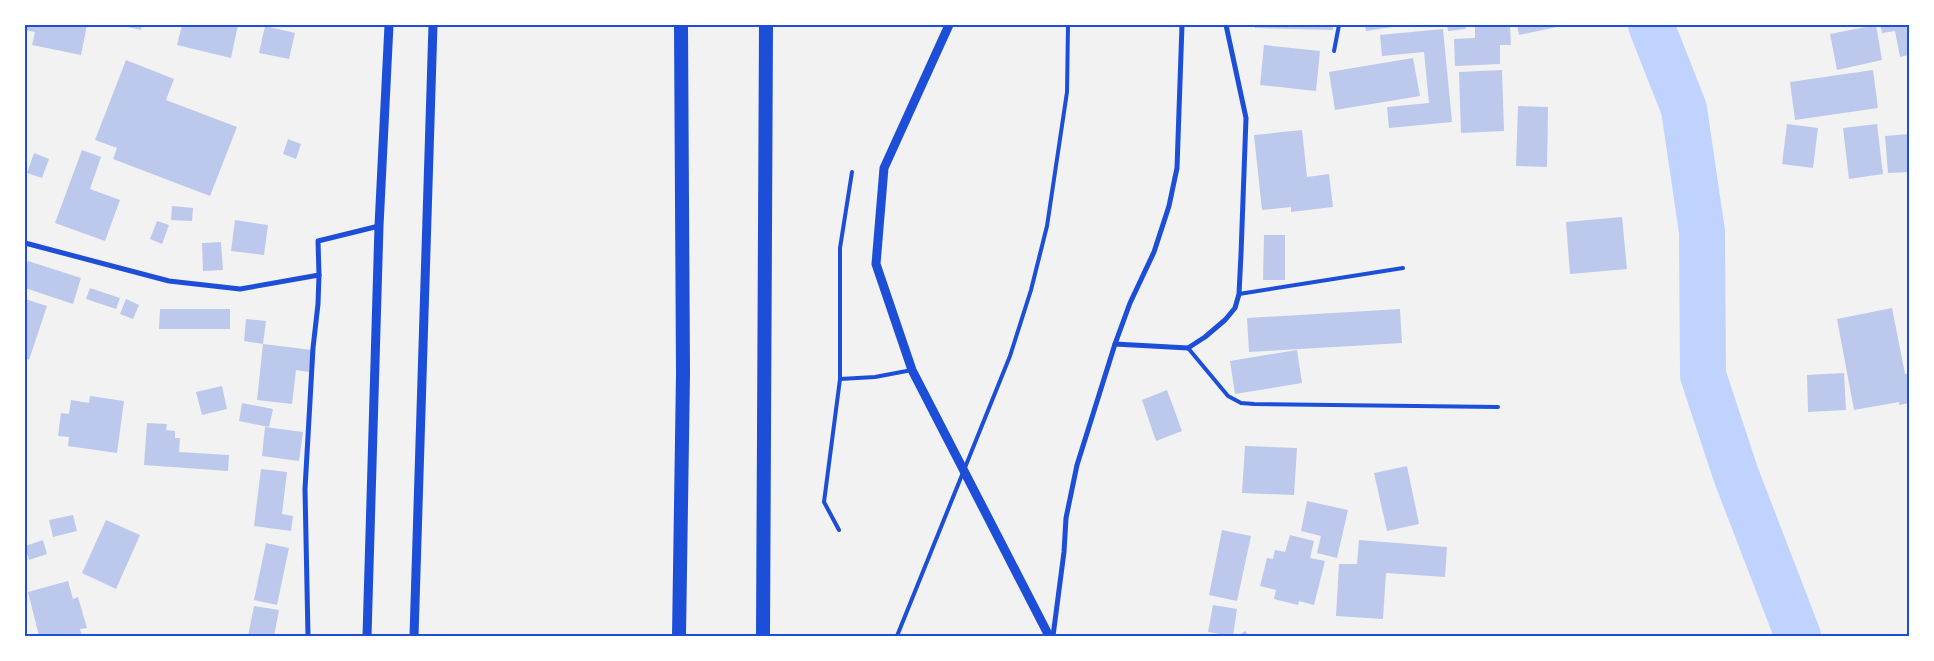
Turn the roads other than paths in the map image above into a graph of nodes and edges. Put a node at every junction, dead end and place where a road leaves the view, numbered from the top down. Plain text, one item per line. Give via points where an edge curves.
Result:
1 (389, 25) edge
2 (432, 25) edge
3 (681, 25) edge
4 (766, 25) edge
5 (949, 25) edge
6 (1068, 25) edge
7 (1182, 25) edge
8 (1226, 25) edge
9 (1339, 25) edge
10 (1334, 51) dead end
11 (852, 172) dead end
12 (379, 226) junction
13 (25, 243) edge
14 (1402, 268) dead end
15 (319, 275) junction
16 (1239, 294) junction
17 (1115, 344) junction
18 (1188, 348) junction
19 (912, 370) junction
20 (840, 379) junction
21 (1498, 407) dead end
22 (839, 530) dead end
23 (308, 636) edge
24 (367, 636) edge
25 (414, 636) edge
26 (679, 636) edge
27 (763, 636) edge
28 (897, 636) edge
29 (1049, 636) edge
30 (1053, 636) edge

1 - 12 street
2 - 25 street
3 - 26 highway via 683,374
4 - 27 highway
5 - 19 street via 884,168 876,264
6 - 28 lane via 1067,92 1047,226 1031,290 1010,356
7 - 17 street via 1177,168 1154,252 1130,302
8 - 16 street via 1246,118
9 - 10 lane
11 - 20 lane via 840,248
12 - 15 street via 318,240
12 - 24 street
13 - 15 street via 168,281 240,288
14 - 16 lane
15 - 23 street via 305,489
16 - 18 street via 1235,308 1225,320
17 - 18 street
17 - 30 street via 1076,465
18 - 21 lane via 1228,396 1241,402
19 - 20 lane
19 - 29 street
20 - 22 lane via 824,502

